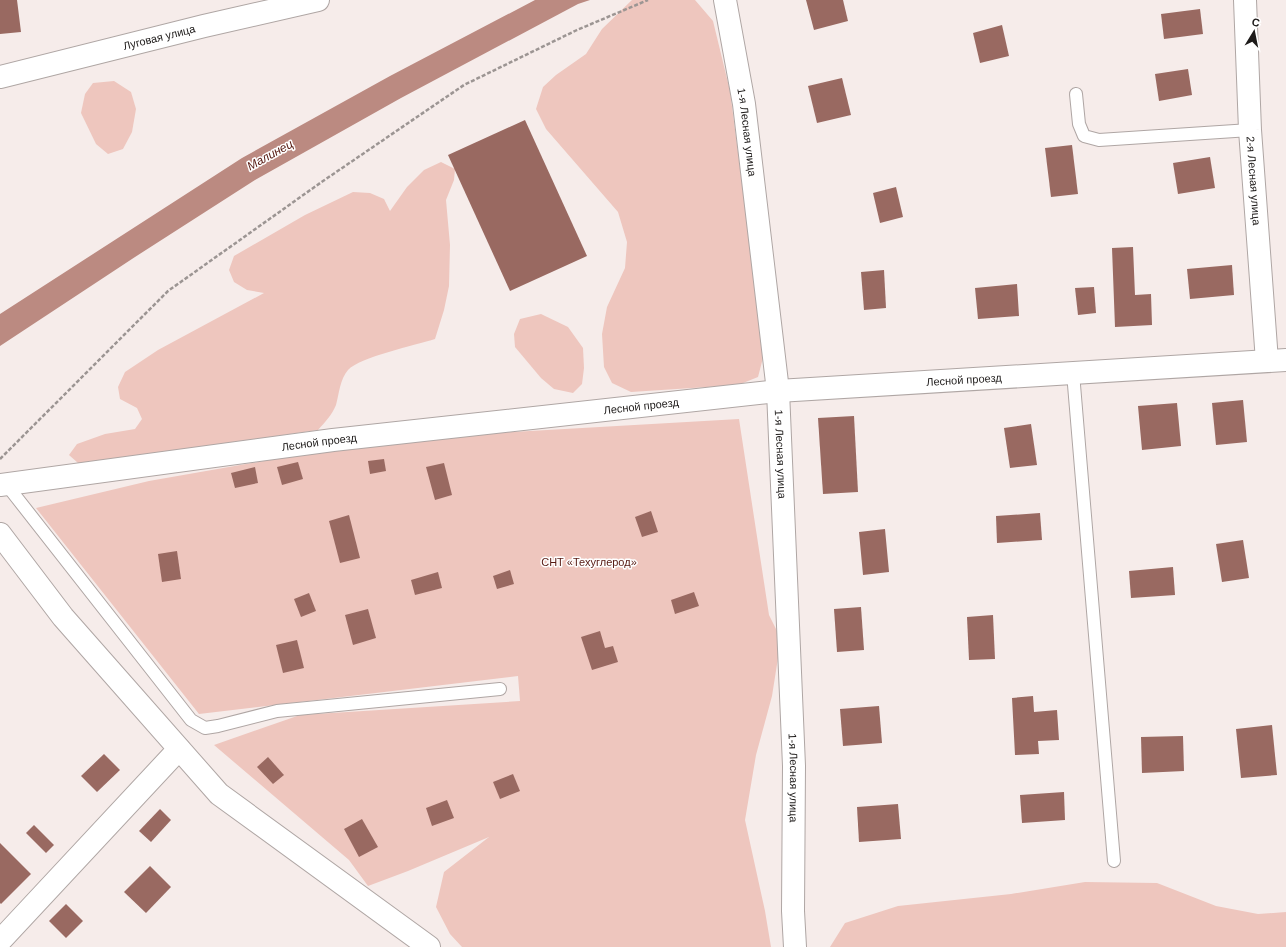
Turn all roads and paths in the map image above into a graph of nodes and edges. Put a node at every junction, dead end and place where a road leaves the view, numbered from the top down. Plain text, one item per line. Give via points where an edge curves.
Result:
1 (318, 0) edge
2 (648, 0) edge
3 (726, 0) edge
4 (1245, 0) edge
5 (0, 77) edge
6 (1076, 94) dead end
7 (1250, 130) junction
8 (1277, 360) edge
9 (1073, 373) junction
10 (778, 391) junction
11 (0, 459) edge
12 (3, 484) edge
13 (0, 534) edge
14 (500, 689) dead end
15 (179, 749) junction
16 (1114, 861) dead end
17 (0, 941) edge
18 (429, 947) edge
19 (795, 947) edge

1 - 5 street, Луговая улица
2 - 11 path via 577,30 464,85 310,190 168,291
3 - 10 street, 1-я Лесная улица via 744,104
4 - 7 street, 2-я Лесная улица
6 - 7 lane via 1079,124 1084,136 1099,140
7 - 8 street, 2-я Лесная улица
8 - 9 street, Лесной проезд
9 - 10 street, Лесной проезд
9 - 16 lane
10 - 12 street, Лесной проезд via 333,440
10 - 19 street, 1-я Лесная улица via 794,766
12 - 14 lane via 191,720 205,728 277,711
13 - 15 street via 63,618
15 - 17 street
15 - 18 street via 219,794

